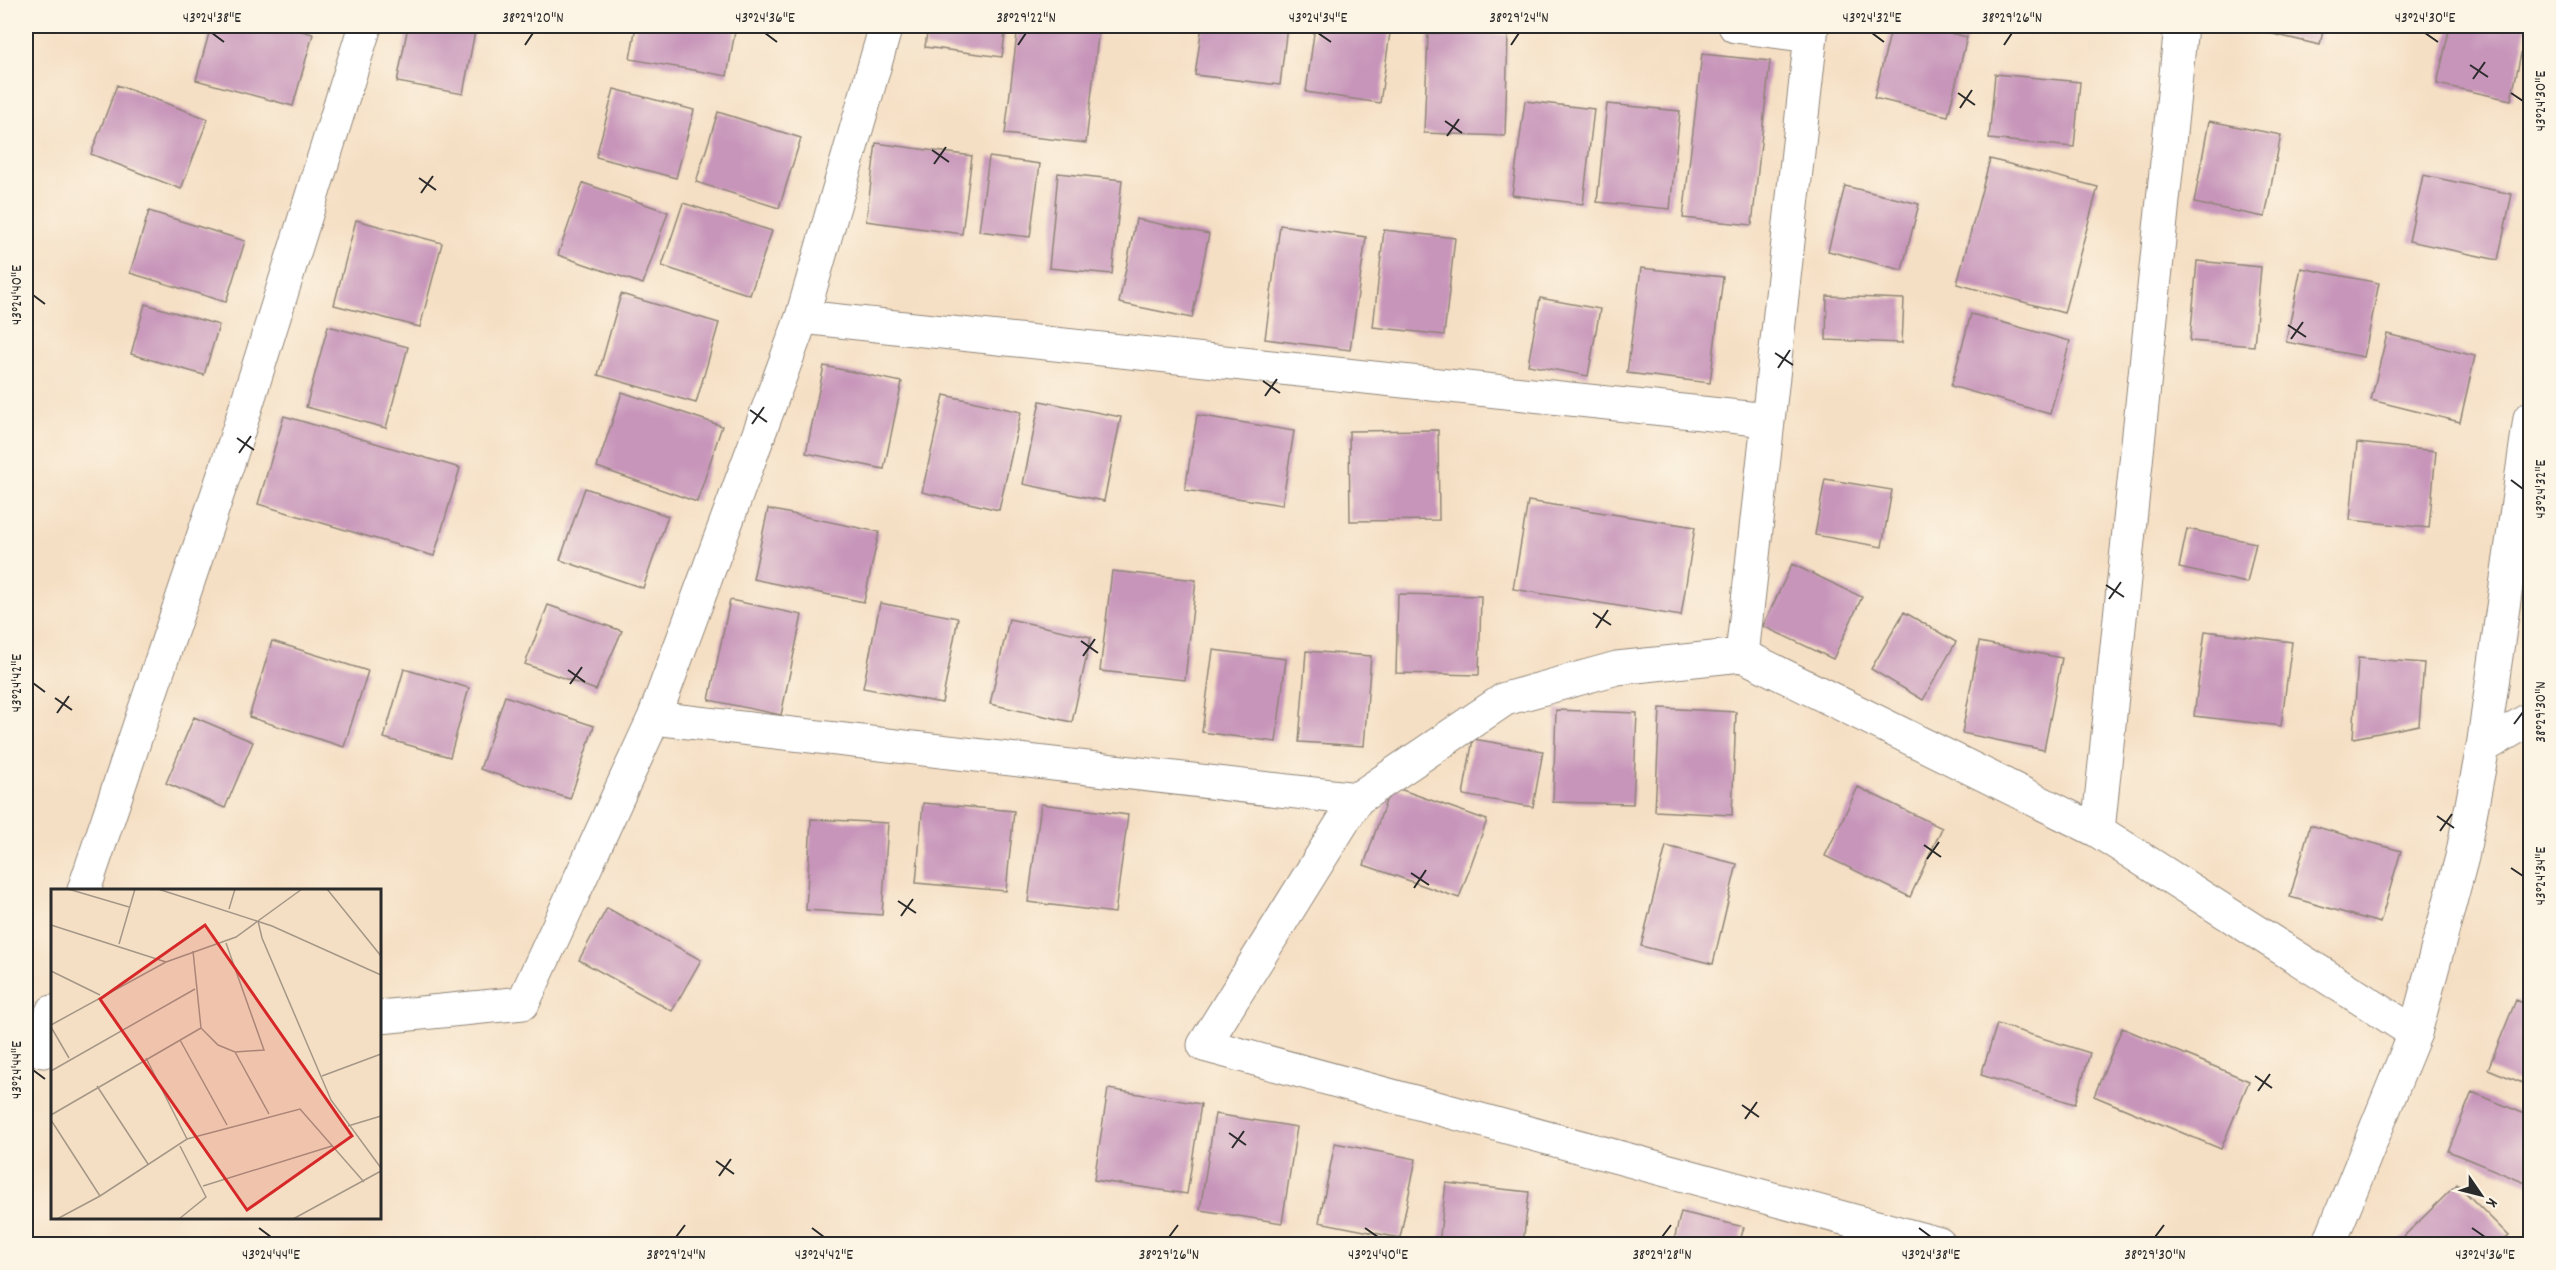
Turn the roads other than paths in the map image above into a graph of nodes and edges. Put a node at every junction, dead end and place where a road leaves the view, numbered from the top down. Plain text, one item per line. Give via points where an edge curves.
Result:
1 (365, 26) edge
2 (886, 26) edge
3 (1735, 26) edge
4 (2181, 26) edge
5 (1811, 31) edge
6 (802, 317) junction
7 (2530, 418) edge
8 (1767, 420) junction
9 (1742, 655) junction
10 (654, 718) junction
11 (2530, 719) edge
12 (2483, 747) junction
13 (1357, 799) junction
14 (2098, 831) junction
15 (85, 889) edge
16 (51, 1015) edge
17 (381, 1017) edge
18 (2415, 1033) junction
19 (40, 1051) edge
20 (1938, 1245) edge
21 (2329, 1245) edge

1 - 15 street via 233,448
2 - 6 street
3 - 5 street
4 - 14 street
5 - 8 street
6 - 8 street
6 - 10 street
7 - 12 street
8 - 9 street
9 - 13 street via 1617,668 1505,699
9 - 14 street
10 - 13 street
10 - 17 street via 523,1003
11 - 12 street
12 - 18 street via 2462,856
13 - 20 street via 1204,1045
14 - 18 street
16 - 19 street
18 - 21 street

